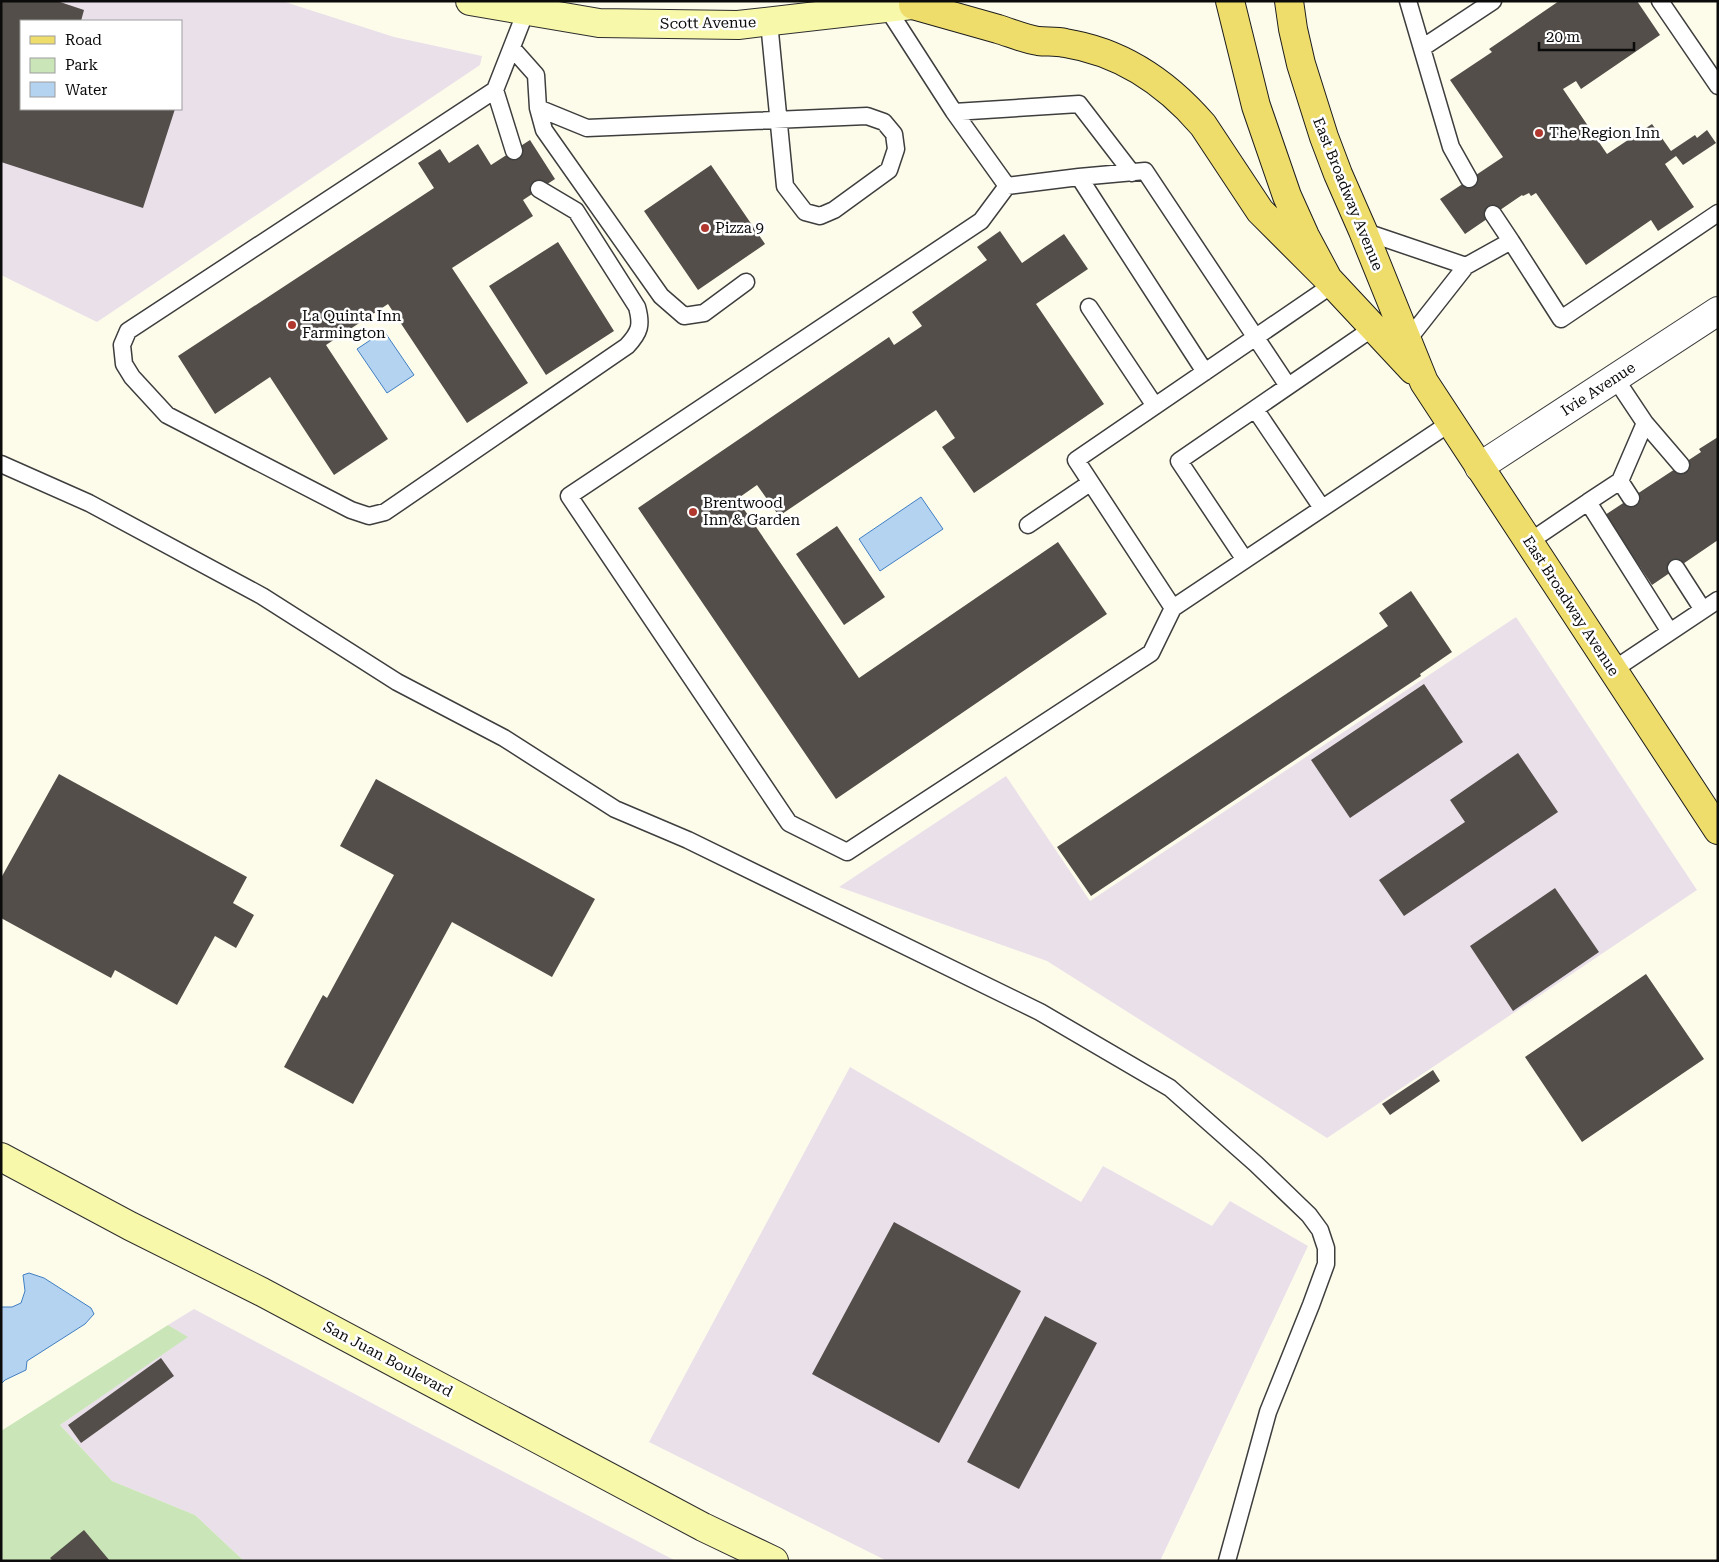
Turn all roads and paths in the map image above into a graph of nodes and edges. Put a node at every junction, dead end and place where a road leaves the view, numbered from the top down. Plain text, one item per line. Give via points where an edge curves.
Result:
1 (470, 1) edge
2 (947, 1) edge
3 (1230, 1) edge
4 (1289, 1) edge
5 (1408, 1) edge
6 (1494, 1) edge
7 (1660, 1) edge
8 (908, 5) edge
9 (526, 10) junction
10 (769, 22) junction
11 (512, 48) junction
12 (1422, 48) junction
13 (1718, 86) edge
14 (495, 90) junction
15 (538, 108) junction
16 (954, 112) junction
17 (778, 120) junction
18 (514, 151) dead end
19 (1132, 173) junction
20 (1079, 177) junction
21 (1469, 179) dead end
22 (1007, 186) junction
23 (540, 189) dead end
24 (1718, 213) edge
25 (1493, 214) dead end
26 (1363, 230) junction
27 (1511, 241) junction
28 (1466, 266) junction
29 (746, 282) dead end
30 (1330, 282) junction
31 (1088, 307) dead end
32 (1718, 312) edge
33 (1373, 328) junction
34 (1255, 338) junction
35 (1407, 341) junction
36 (1205, 372) junction
37 (1615, 378) junction
38 (1424, 382) junction
39 (1288, 386) junction
40 (1155, 406) junction
41 (1255, 409) junction
42 (1450, 423) junction
43 (1645, 423) junction
44 (1, 464) edge
45 (1681, 465) dead end
46 (1479, 468) junction
47 (1620, 481) junction
48 (1090, 483) junction
49 (1631, 498) dead end
50 (1588, 502) junction
51 (1322, 508) junction
52 (1028, 525) dead end
53 (1529, 542) junction
54 (1245, 560) junction
55 (1676, 568) dead end
56 (1718, 600) edge
57 (1173, 608) junction
58 (1703, 610) junction
59 (1670, 632) junction
60 (1613, 670) junction
61 (1718, 830) edge
62 (1, 1156) edge
63 (774, 1561) edge
64 (1227, 1561) edge

1 - 9 main road, Scott Avenue
2 - 8 main road, Scott Avenue
3 - 30 main road, East Broadway Avenue via 1256,106 1272,155 1305,236
4 - 26 main road, East Broadway Avenue via 1310,95 1338,174
5 - 12 lane
6 - 12 lane
7 - 13 lane
8 - 10 main road, Scott Avenue
8 - 16 lane
8 - 30 main road via 1038,41 1064,42 1091,49 1117,58 1161,83 1203,125 1260,211
9 - 10 main road, Scott Avenue via 599,23 738,25
9 - 11 lane
10 - 17 lane
11 - 14 lane
11 - 15 lane via 536,75
12 - 21 lane via 1450,147
14 - 18 lane
14 - 23 lane via 128,331 122,345 124,364 166,415 350,510 369,516 385,512 627,346 637,335 641,321 637,307 576,211
15 - 17 lane via 587,128
15 - 29 lane via 544,130 661,296 684,316 704,313
16 - 19 lane via 1079,104
16 - 22 lane
17 - 17 lane via 867,116 884,122 894,134 896,149 889,170 834,210 820,216 805,212 785,186
19 - 20 lane
19 - 34 lane via 1145,171
20 - 22 lane
20 - 36 lane
22 - 57 lane via 981,221 569,496 789,822 846,852 1151,653
24 - 27 lane via 1561,319
25 - 27 lane
26 - 28 lane
26 - 35 main road, East Broadway Avenue
27 - 28 lane
28 - 35 lane
30 - 33 main road, East Broadway Avenue
30 - 34 lane
31 - 40 lane
32 - 37 street, Ivie Avenue
33 - 38 main road, East Broadway Avenue
33 - 39 lane
34 - 36 lane
34 - 39 lane
35 - 38 main road, East Broadway Avenue
36 - 40 lane
37 - 43 lane
37 - 46 street, Ivie Avenue
38 - 42 main road, East Broadway Avenue
39 - 41 lane
40 - 48 lane via 1076,460
41 - 51 lane
41 - 54 lane via 1179,461
42 - 46 main road, East Broadway Avenue
42 - 51 lane
43 - 45 lane
43 - 47 lane
44 - 64 lane via 89,503 262,596 397,682 504,738 615,810 688,840 1040,1012 1170,1088 1256,1164 1309,1215 1320,1230 1326,1248 1326,1264 1268,1412
46 - 53 main road, East Broadway Avenue
47 - 49 lane
47 - 50 lane
48 - 52 lane
48 - 57 lane
50 - 53 lane
50 - 59 lane
51 - 54 lane
53 - 60 main road, East Broadway Avenue
54 - 57 lane
55 - 58 lane
56 - 58 lane
58 - 59 lane
59 - 60 lane
60 - 61 main road, East Broadway Avenue
62 - 63 main road, San Juan Boulevard via 703,1527

